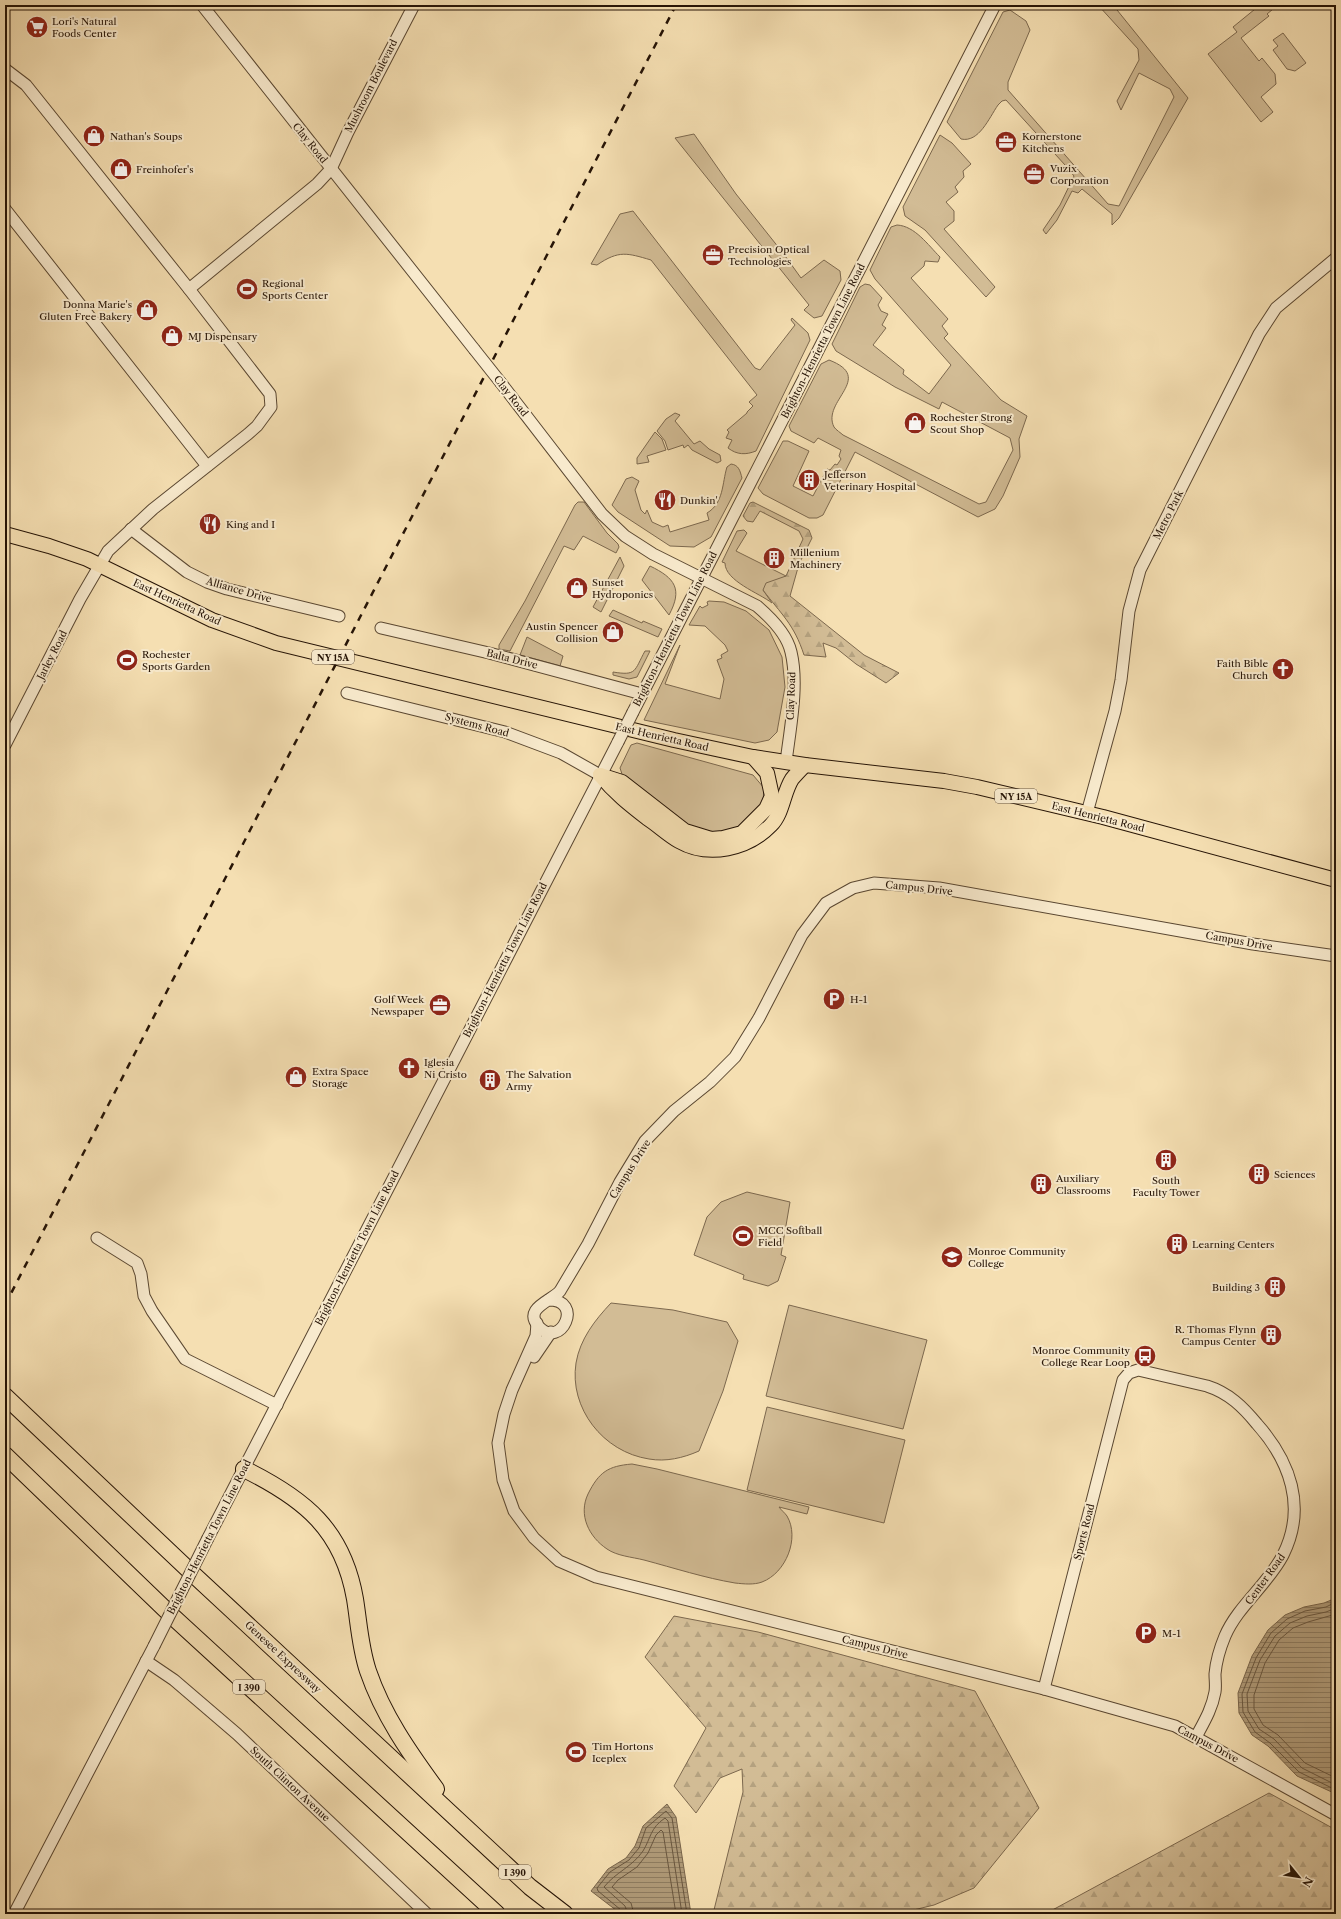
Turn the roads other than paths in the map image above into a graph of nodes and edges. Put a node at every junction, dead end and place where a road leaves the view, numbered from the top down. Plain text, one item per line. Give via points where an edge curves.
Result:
1 (202, 5) edge
2 (414, 5) edge
3 (995, 5) edge
4 (5, 69) edge
5 (331, 169) junction
6 (5, 209) edge
7 (1336, 258) edge
8 (190, 289) junction
9 (207, 466) junction
10 (130, 528) junction
11 (5, 534) edge
12 (99, 564) junction
13 (701, 579) junction
14 (339, 616) dead end
15 (380, 628) dead end
16 (347, 693) dead end
17 (642, 694) junction
18 (5, 745) edge
19 (753, 757) junction
20 (786, 762) junction
21 (805, 765) junction
22 (600, 775) junction
23 (1088, 813) junction
24 (1336, 880) edge
25 (1336, 956) edge
26 (97, 1238) dead end
27 (588, 1244) junction
28 (548, 1300) junction
29 (565, 1308) junction
30 (537, 1323) junction
31 (550, 1332) junction
32 (1127, 1375) joint
33 (5, 1396) edge
34 (277, 1405) junction
35 (504, 1414) junction
36 (5, 1455) edge
37 (244, 1469) junction
38 (146, 1661) junction
39 (1044, 1689) junction
40 (1196, 1737) junction
41 (1336, 1815) edge
42 (467, 1828) junction
43 (14, 1914) edge
44 (427, 1914) edge
45 (498, 1914) edge
46 (565, 1914) edge

1 - 5 street, Clay Road
2 - 5 street, Mushroom Boulevard
3 - 13 street, Brighton-Henrietta Town Line Road
4 - 8 street via 26,85
5 - 8 street, Mushroom Boulevard via 317,184
5 - 13 street, Clay Road, bridge via 602,514 625,536
6 - 9 street
7 - 23 street, Metro Park via 1276,308 1259,334 1140,570 1129,611 1115,711
8 - 9 street via 270,394 271,407 257,426
9 - 10 street
10 - 12 street
10 - 14 street, Alliance Drive via 187,572 207,582
11 - 12 main road, East Henrietta Road / NY 15A
12 - 18 street, Jarley Road
12 - 19 main road, East Henrietta Road / NY 15A via 212,620 276,643
13 - 17 street, Brighton-Henrietta Town Line Road
13 - 20 street, Clay Road via 757,606 769,616 786,639 791,652 794,682
15 - 17 street, Balta Drive via 489,653
16 - 22 street, Systems Road via 506,732 561,753
17 - 22 street, Brighton-Henrietta Town Line Road, bridge
19 - 20 main road, East Henrietta Road / NY 15A
19 - 22 main road via 767,773 772,796 766,809 742,833 723,838 711,839 685,831 622,782
20 - 21 main road, East Henrietta Road / NY 15A
21 - 22 main road via 793,778 772,824 754,839 732,848 715,850 679,842 614,793
21 - 23 main road, East Henrietta Road / NY 15A via 951,782
22 - 34 street, Brighton-Henrietta Town Line Road
23 - 24 main road, East Henrietta Road / NY 15A
25 - 27 street, Campus Drive via 1254,944 939,888 874,883 853,888 826,904 802,935 759,1018 735,1057 710,1082 674,1111 645,1141 620,1182
26 - 34 street via 137,1263 144,1296 185,1359
27 - 28 street, Campus Drive via 560,1291
27 - 29 street, Campus Drive via 567,1296
28 - 29 street via 559,1302
28 - 30 street via 537,1309
29 - 31 street via 568,1315 565,1325
30 - 31 street
30 - 35 street, Campus Drive via 536,1336
31 - 35 street, Campus Drive via 536,1352
32 - 39 street, Sports Road via 1121,1386
32 - 40 street, Center Road via 1132,1371 1144,1370 1208,1386 1236,1401 1273,1443 1284,1462 1292,1485 1294,1509 1288,1544 1281,1559 1226,1634 1215,1674 1216,1690 1212,1707
33 - 42 highway, Genesee Expressway / I 390 via 188,1570
34 - 37 street, Brighton-Henrietta Town Line Road
35 - 39 street, Campus Drive via 498,1443 505,1487 518,1516 534,1538 559,1561 596,1577
36 - 45 highway, I 390 via 171,1615
37 - 38 street, Brighton-Henrietta Town Line Road, bridge
37 - 42 highway via 298,1500 330,1532 348,1570 355,1598 361,1646 368,1672 385,1713 421,1770
38 - 43 street, Brighton-Henrietta Town Line Road
38 - 44 street, South Clinton Avenue via 174,1680 208,1709
39 - 40 street, Campus Drive via 1176,1726
40 - 41 street, Campus Drive
42 - 46 highway, Genesee Expressway / I 390 via 530,1886

